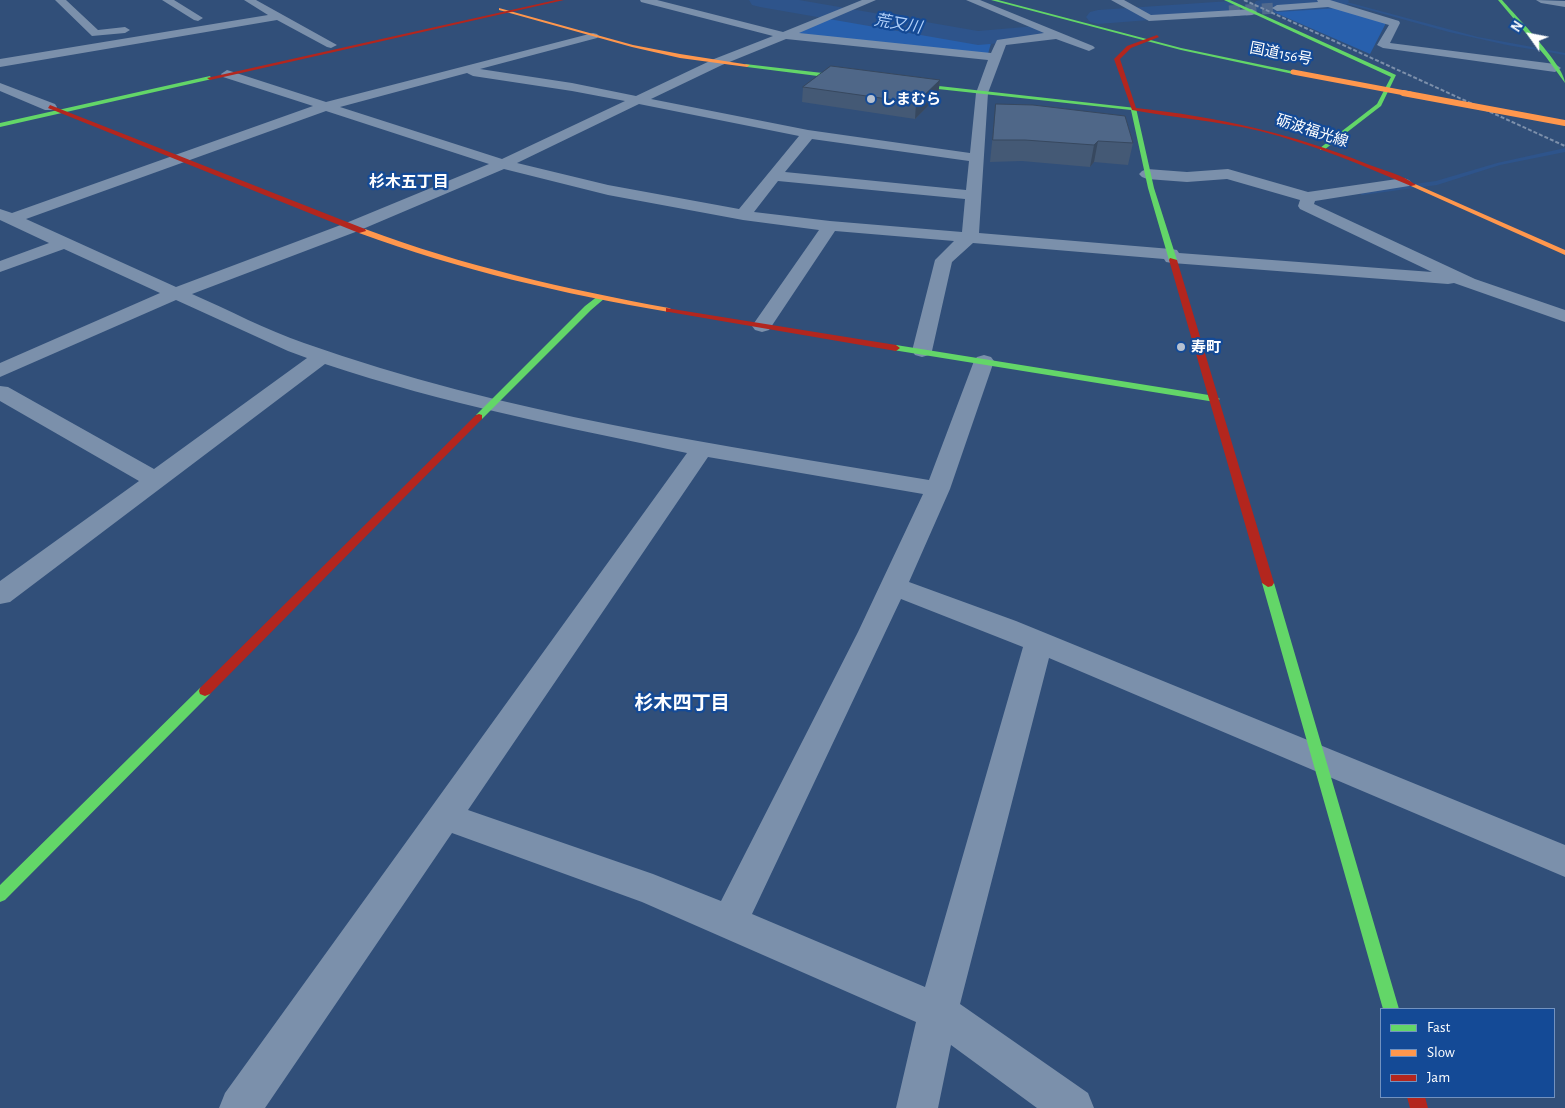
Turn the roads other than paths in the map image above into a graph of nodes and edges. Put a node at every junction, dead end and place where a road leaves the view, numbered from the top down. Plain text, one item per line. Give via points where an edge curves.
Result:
1 (60, 0) edge
2 (167, 0) edge
3 (249, 0) edge
4 (539, 0) edge
5 (562, 0) edge
6 (645, 0) edge
7 (871, 0) edge
8 (972, 0) edge
9 (993, 0) edge
10 (1020, 0) edge
11 (1116, 0) edge
12 (1500, 0) edge
13 (1541, 0) edge
14 (1326, 2) edge
15 (1565, 4) edge
16 (1227, 5) edge
17 (265, 8) junction
18 (1277, 8) tunnel mouth
19 (506, 10) junction
20 (1252, 12) junction
21 (1145, 15) junction
22 (279, 16) junction
23 (198, 18) junction
24 (180, 21) dead end
25 (133, 28) dead end
26 (782, 35) junction
27 (1058, 35) junction
28 (593, 36) junction
29 (1157, 36) junction
30 (1144, 40) junction
31 (331, 45) junction
32 (1090, 48) dead end
33 (1548, 56) junction
34 (996, 57) junction
35 (1565, 58) edge
36 (718, 62) junction
37 (0, 63) edge
38 (1556, 68) junction
39 (1296, 69) junction
40 (463, 70) junction
41 (226, 74) junction
42 (865, 80) edge
43 (1565, 81) edge
44 (895, 83) edge
45 (0, 87) edge
46 (982, 93) junction
47 (637, 100) junction
48 (327, 106) junction
49 (56, 109) junction
50 (1134, 109) junction
51 (1565, 116) edge
52 (0, 118) edge
53 (1565, 123) edge
54 (0, 125) edge
55 (808, 134) junction
56 (1322, 149) junction
57 (178, 158) junction
58 (977, 158) junction
59 (503, 164) junction
60 (1147, 174) junction
61 (774, 176) junction
62 (1404, 183) junction
63 (973, 195) junction
64 (1308, 197) junction
65 (743, 215) junction
66 (5, 216) edge
67 (830, 226) junction
68 (352, 227) junction
69 (970, 236) junction
70 (64, 243) junction
71 (1565, 253) edge
72 (1171, 256) junction
73 (0, 267) edge
74 (1463, 280) junction
75 (174, 294) junction
76 (601, 298) junction
77 (1565, 316) edge
78 (762, 326) junction
79 (922, 351) junction
80 (323, 356) junction
81 (984, 361) junction
82 (0, 371) edge
83 (0, 392) edge
84 (1215, 399) junction
85 (491, 404) junction
86 (702, 449) junction
87 (155, 480) junction
88 (938, 489) junction
89 (893, 586) junction
90 (0, 595) edge
91 (1039, 642) junction
92 (1320, 758) junction
93 (445, 816) junction
94 (1565, 861) edge
95 (0, 895) edge
96 (729, 923) junction
97 (1391, 1008) edge
98 (938, 1012) junction
99 (240, 1108) edge
100 (917, 1108) edge
101 (1073, 1108) edge

1 - 25 street via 96,34
2 - 23 street
3 - 17 street
4 - 19 main road
5 - 19 main road
6 - 26 street
7 - 26 street
8 - 27 street
9 - 30 main road, 国道156号
10 - 29 main road, 国道156号
11 - 21 street
12 - 33 main road
13 - 15 street
14 - 18 street
14 - 38 street via 1395,23 1383,45
16 - 20 main road
16 - 21 street
17 - 22 street
17 - 23 street
19 - 28 main road
19 - 31 main road
19 - 41 main road
20 - 21 street via 1149,18
20 - 56 main road via 1394,76 1379,105
22 - 31 street
22 - 37 street
23 - 24 street
26 - 34 street
26 - 36 street
27 - 32 street
27 - 34 street via 1001,42
28 - 36 main road
28 - 40 street
29 - 30 main road
29 - 39 main road, 国道156号
30 - 39 main road, 国道156号
30 - 50 main road via 1119,53 1117,59
31 - 49 main road
33 - 35 street
33 - 38 main road
34 - 46 street
36 - 42 main road
36 - 47 street
38 - 43 main road
39 - 51 main road, 国道156号
39 - 53 main road, 国道156号, bridge
40 - 47 street
40 - 48 street
41 - 48 street
41 - 49 main road
44 - 46 main road, 砺波福光線
45 - 49 street
46 - 50 main road, 砺波福光線
46 - 58 street
47 - 55 street
47 - 59 street
48 - 57 street
48 - 59 street
49 - 52 main road
49 - 54 main road
49 - 57 main road
50 - 56 main road, 砺波福光線 via 1229,123
50 - 60 main road
55 - 58 street
55 - 61 street
56 - 62 main road, 砺波福光線
57 - 66 street
57 - 68 main road
58 - 63 street
59 - 65 street via 608,190
59 - 68 street
60 - 64 street via 1187,177 1228,174
60 - 72 main road
61 - 63 street
61 - 65 street
62 - 64 street
62 - 71 main road, 砺波福光線
63 - 69 street
64 - 74 street via 1306,206
65 - 67 street
66 - 70 street
67 - 69 street
67 - 78 street
68 - 75 street
68 - 76 main road via 455,262
69 - 72 street
69 - 79 street via 944,260
70 - 73 street
70 - 75 street
72 - 74 street
72 - 84 main road
74 - 77 street
75 - 80 street
75 - 82 street
76 - 78 main road
76 - 85 main road
78 - 79 main road
79 - 81 main road
80 - 85 street via 373,373
80 - 87 street
81 - 84 main road
81 - 88 street
83 - 87 street
84 - 92 main road
85 - 86 street
85 - 95 main road
86 - 88 street
86 - 93 street
87 - 90 street
88 - 89 street
89 - 91 street
89 - 96 street
91 - 92 street
91 - 98 street
92 - 94 street
92 - 97 main road
93 - 96 street via 653,890
93 - 99 street
96 - 98 street
98 - 100 street
98 - 101 street

